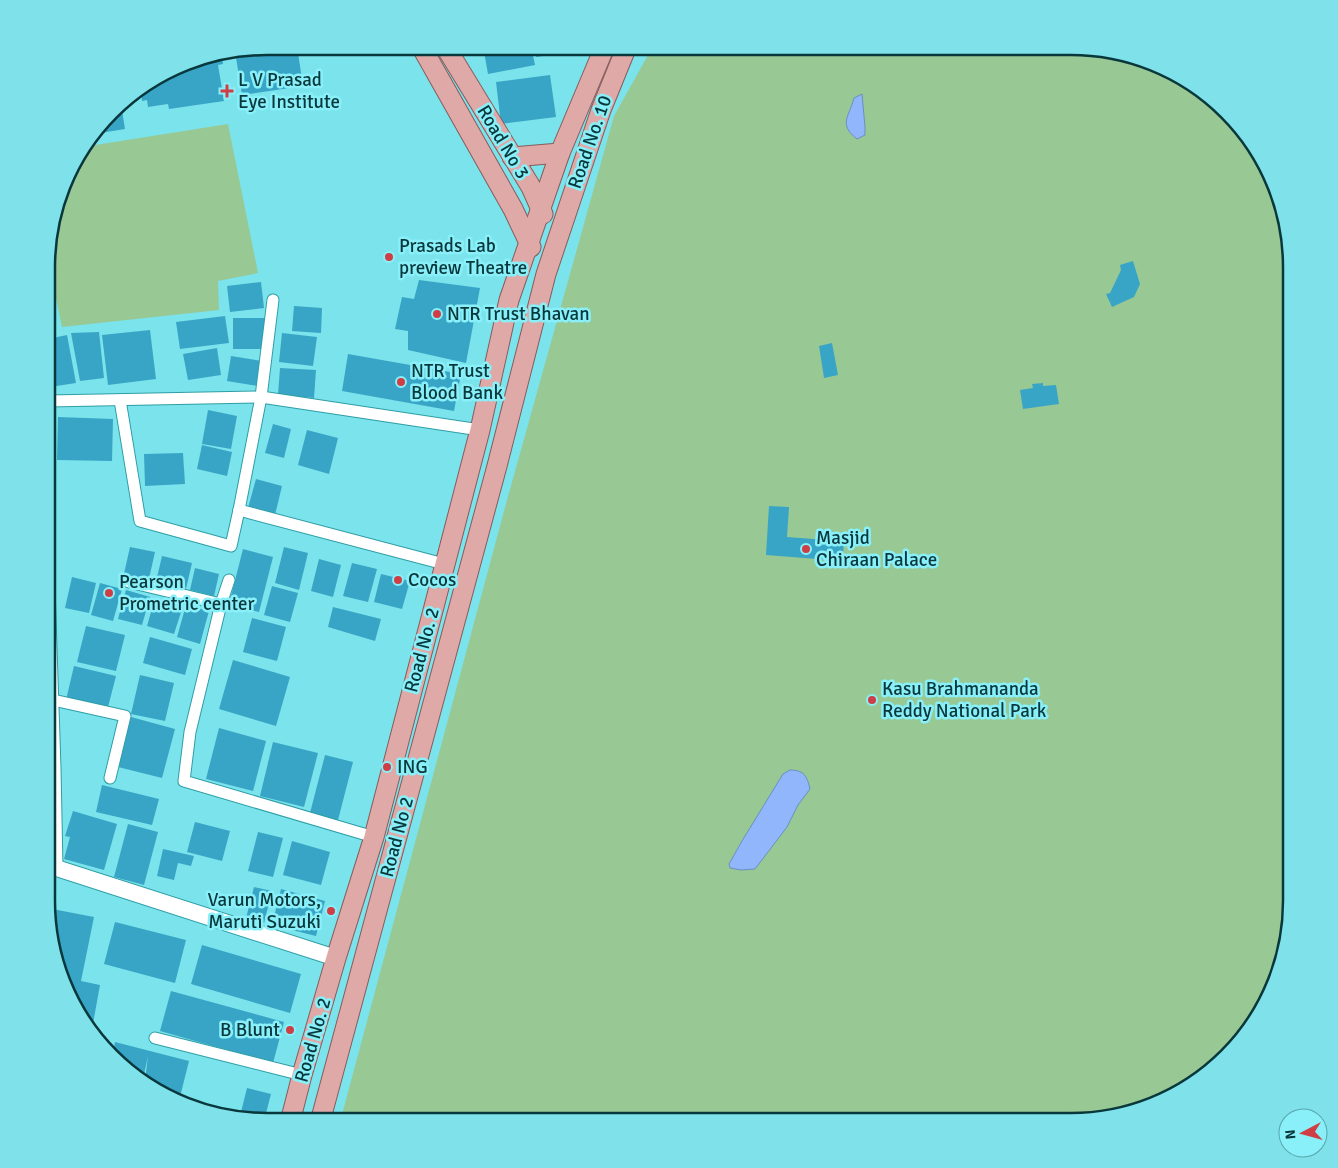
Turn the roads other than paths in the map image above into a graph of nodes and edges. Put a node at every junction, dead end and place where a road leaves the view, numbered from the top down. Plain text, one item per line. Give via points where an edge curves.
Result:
1 (426, 55) edge
2 (450, 55) edge
3 (601, 55) edge
4 (623, 55) edge
5 (560, 153) junction
6 (512, 157) junction
7 (550, 178) joint
8 (513, 209) junction
9 (540, 210) junction
10 (556, 239) junction
11 (528, 242) junction
12 (546, 274) junction
13 (273, 300) dead end
14 (509, 300) junction
15 (261, 397) junction
16 (120, 400) junction
17 (55, 401) edge
18 (480, 430) junction
19 (239, 510) junction
20 (444, 564) junction
21 (230, 580) dead end
22 (129, 582) dead end
23 (221, 604) junction
24 (55, 700) edge
25 (110, 778) dead end
26 (374, 837) junction
27 (55, 867) edge
28 (336, 958) junction
29 (155, 1038) dead end
30 (302, 1075) junction
31 (292, 1113) edge
32 (322, 1113) edge

1 - 8 main road
2 - 6 main road, Road No 3
3 - 5 main road, Road No. 10
4 - 10 main road, Road No. 10
5 - 6 main road
5 - 7 main road, Road No. 10
6 - 9 main road, Road No 3 via 531,187
7 - 9 main road, Road No. 2
8 - 11 main road
8 - 14 main road via 516,242
9 - 10 main road, Road No 3
9 - 11 main road, Road No. 2
10 - 12 main road
11 - 12 main road
11 - 14 main road, Road No. 2
12 - 32 main road, Road No 2
13 - 15 street
14 - 18 main road, Road No. 2
15 - 16 street
15 - 18 street
15 - 19 street
16 - 17 street
16 - 19 street via 140,521 231,546
18 - 20 main road, Road No. 2
19 - 20 street
20 - 26 main road, Road No. 2
21 - 23 street
22 - 23 street
23 - 26 street via 190,732 184,781
24 - 25 street via 125,716
26 - 28 main road, Road No. 2
27 - 28 main road
28 - 30 main road, Road No. 2
29 - 30 street
30 - 31 main road, Road No. 2

